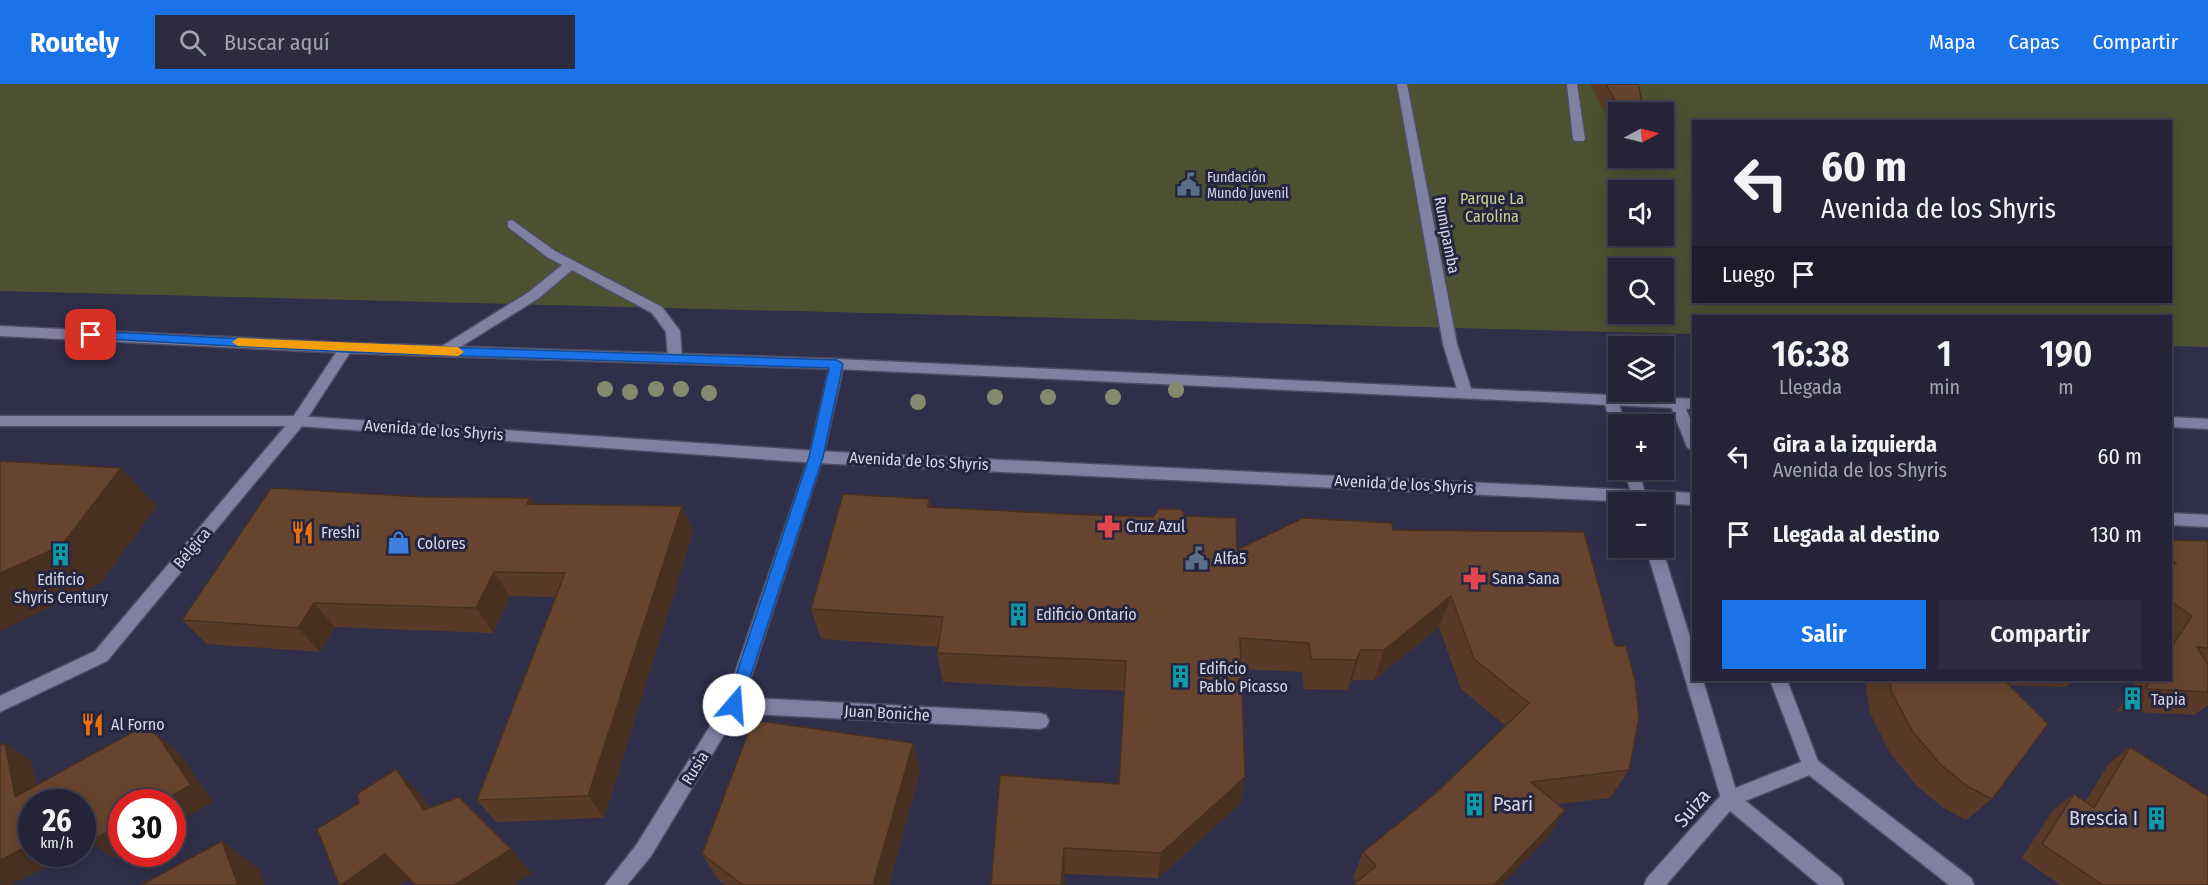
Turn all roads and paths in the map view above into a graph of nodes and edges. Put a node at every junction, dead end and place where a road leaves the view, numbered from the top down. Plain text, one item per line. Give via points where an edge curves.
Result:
1 (1402, 84) edge
2 (1572, 84) edge
3 (1579, 139) dead end
4 (512, 224) dead end
5 (570, 265) junction
6 (0, 331) edge
7 (346, 348) junction
8 (444, 351) junction
9 (675, 359) junction
10 (837, 364) junction
11 (1465, 392) junction
12 (1608, 400) edge
13 (1644, 402) edge
14 (1677, 404) junction
15 (1692, 404) edge
16 (0, 421) edge
17 (298, 421) junction
18 (2172, 422) edge
19 (2208, 424) edge
20 (1692, 442) edge
21 (816, 457) junction
22 (1608, 498) edge
23 (1674, 499) edge
24 (1692, 499) edge
25 (2172, 519) edge
26 (2208, 521) edge
27 (1657, 558) edge
28 (1692, 672) edge
29 (1695, 681) edge
30 (1779, 681) edge
31 (0, 704) edge
32 (734, 705) junction
33 (1040, 721) dead end
34 (1811, 766) junction
35 (1729, 799) junction
36 (615, 885) edge
37 (1654, 885) edge
38 (1834, 885) edge
39 (1964, 885) edge

1 - 11 main road, Rumipamba via 1450,344
2 - 3 main road
4 - 5 main road
5 - 8 main road via 534,295
5 - 9 main road via 657,310 673,331
6 - 7 main road
7 - 8 main road
7 - 17 main road, Bélgica
8 - 9 main road
9 - 10 main road
10 - 11 main road
10 - 21 main road, Rusia
11 - 12 main road
13 - 14 main road
14 - 15 main road
14 - 20 main road
16 - 17 main road, Avenida de los Shyris
17 - 21 main road, Avenida de los Shyris
17 - 31 main road, Bélgica via 101,656
18 - 19 main road
21 - 22 main road, Avenida de los Shyris via 1387,482
21 - 32 main road, Rusia
23 - 24 main road, Avenida de los Shyris
25 - 26 main road
27 - 28 main road
29 - 35 main road
30 - 34 main road
32 - 33 main road, Juan Boniche
32 - 36 main road, Rusia via 644,850
34 - 35 main road, Suiza
34 - 39 main road
35 - 37 main road, Suiza
35 - 38 main road

